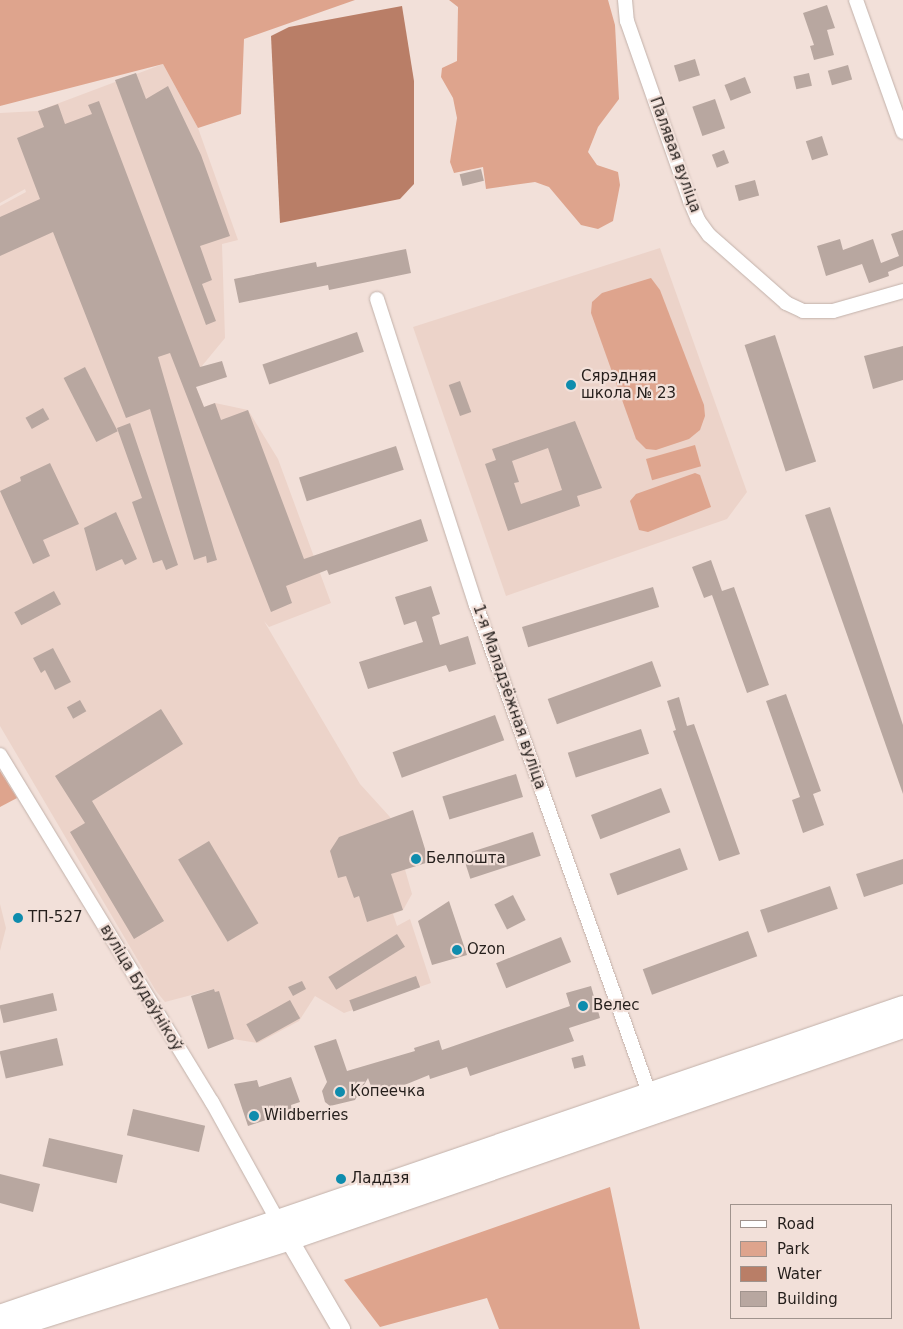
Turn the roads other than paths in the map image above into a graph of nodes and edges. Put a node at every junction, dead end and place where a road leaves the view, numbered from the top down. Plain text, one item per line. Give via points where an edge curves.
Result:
1 (625, 0) edge
2 (856, 0) edge
3 (903, 132) edge
4 (903, 291) edge
5 (377, 299) dead end
6 (0, 755) edge
7 (903, 1007) edge
8 (903, 1027) edge
9 (653, 1102) junction
10 (284, 1231) junction
11 (85, 1306) junction
12 (0, 1316) edge
13 (6, 1329) edge
14 (30, 1329) edge
15 (341, 1329) edge

1 - 4 street, Палявая вуліца via 627,21 687,192 698,220 709,235 782,299 803,311 833,311
2 - 3 street
5 - 9 street, 1-я Маладзёжная вуліца via 479,614
6 - 10 street, вуліца Будаўнікоў via 212,1102
7 - 9 highway
8 - 9 highway
9 - 10 highway
10 - 11 highway
10 - 12 highway
10 - 15 street via 316,1291
11 - 13 highway
11 - 14 highway

